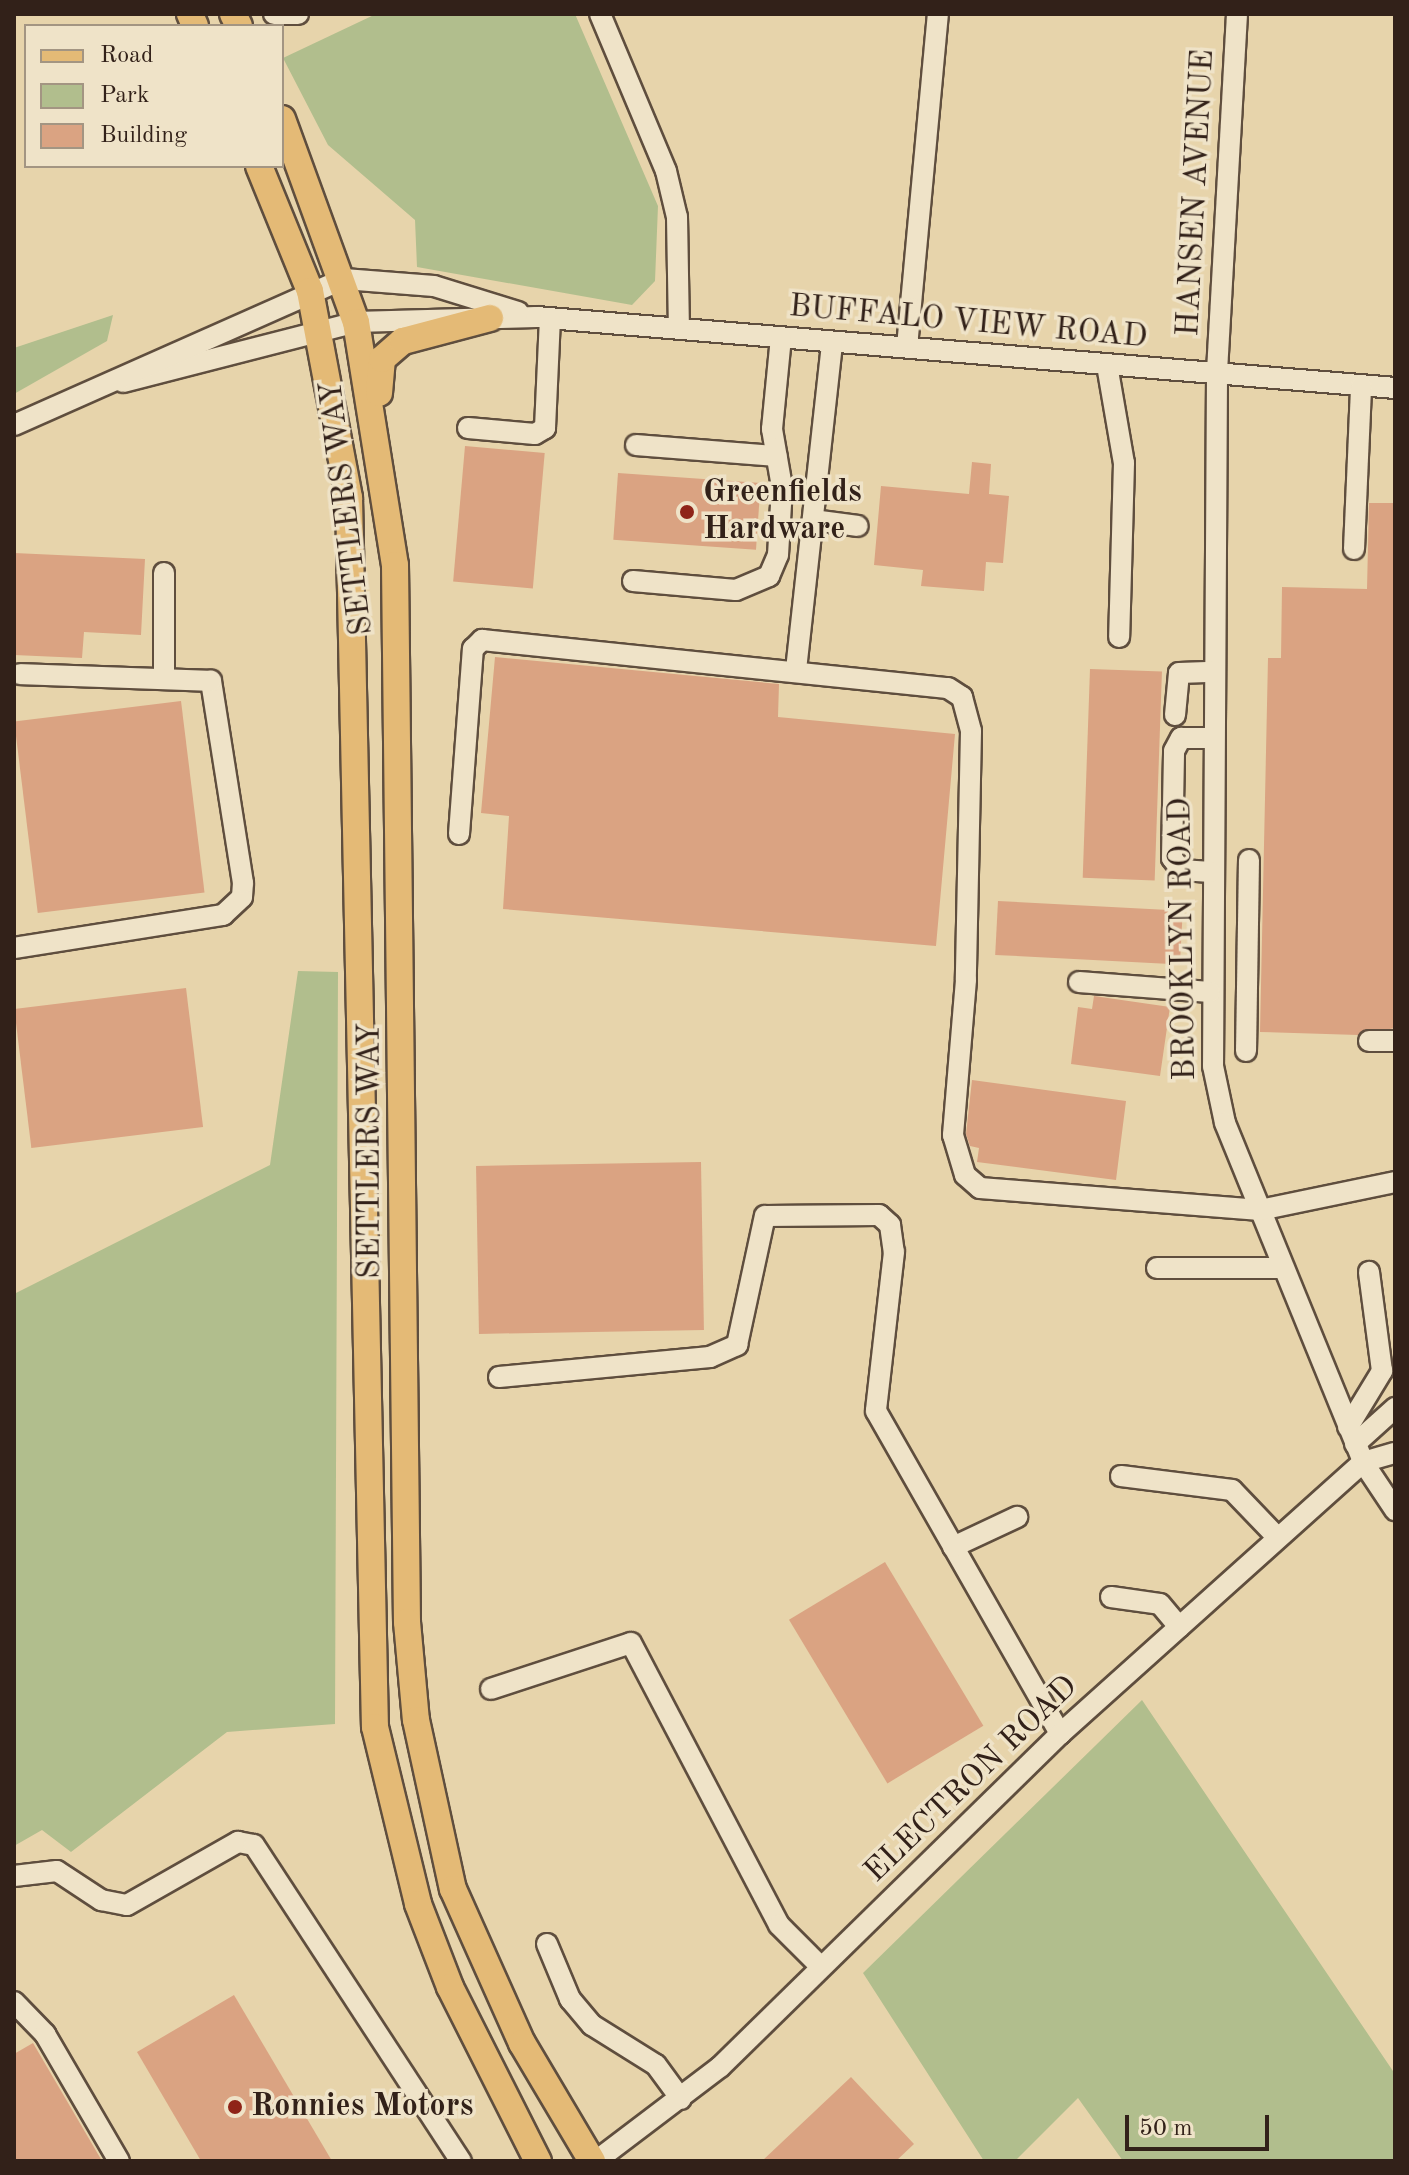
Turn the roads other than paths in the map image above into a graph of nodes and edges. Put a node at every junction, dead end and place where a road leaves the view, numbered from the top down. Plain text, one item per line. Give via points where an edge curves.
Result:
1 (600, 14) edge
2 (938, 14) edge
3 (1237, 14) edge
4 (284, 124) edge
5 (260, 168) edge
6 (344, 279) junction
7 (310, 291) junction
8 (490, 318) junction
9 (543, 318) junction
10 (356, 322) junction
11 (679, 328) junction
12 (320, 332) junction
13 (781, 337) junction
14 (832, 342) junction
15 (907, 347) junction
16 (1107, 365) junction
17 (1217, 376) junction
18 (123, 382) junction
19 (1361, 386) junction
20 (1395, 388) edge
21 (14, 425) edge
22 (468, 428) dead end
23 (636, 445) dead end
24 (777, 456) junction
25 (387, 494) junction
26 (813, 520) junction
27 (858, 526) dead end
28 (1354, 549) dead end
29 (164, 573) dead end
30 (633, 581) dead end
31 (1119, 637) dead end
32 (796, 670) junction
33 (1214, 672) junction
34 (20, 674) dead end
35 (164, 676) junction
36 (1175, 715) dead end
37 (1212, 738) junction
38 (459, 834) dead end
39 (1249, 860) dead end
40 (1211, 872) junction
41 (1211, 931) junction
42 (1248, 933) junction
43 (14, 948) edge
44 (1079, 982) dead end
45 (1210, 992) junction
46 (1369, 1041) dead end
47 (1395, 1041) edge
48 (1246, 1051) dead end
49 (1395, 1182) edge
50 (1260, 1210) junction
51 (1157, 1268) dead end
52 (1283, 1268) junction
53 (1369, 1272) dead end
54 (499, 1377) dead end
55 (1395, 1408) edge
56 (1355, 1444) junction
57 (1395, 1453) edge
58 (1121, 1476) dead end
59 (1392, 1502) edge
60 (1017, 1517) dead end
61 (1278, 1538) junction
62 (953, 1547) junction
63 (1111, 1597) dead end
64 (1179, 1627) junction
65 (491, 1689) dead end
66 (1060, 1734) junction
67 (14, 1876) edge
68 (547, 1944) dead end
69 (821, 1967) junction
70 (14, 2002) edge
71 (681, 2099) junction
72 (119, 2161) edge
73 (461, 2161) edge
74 (538, 2161) edge
75 (594, 2161) edge

1 - 11 street via 666,171 677,217
2 - 15 street
3 - 17 street, HANSEN AVENUE
4 - 6 main road, SETTLERS WAY
5 - 7 main road, SETTLERS WAY
6 - 7 street
6 - 9 street, BUFFALO VIEW ROAD via 434,286
6 - 10 main road, SETTLERS WAY
7 - 12 main road, SETTLERS WAY
7 - 18 street via 194,341
8 - 9 street, BUFFALO VIEW ROAD
8 - 10 street, BUFFALO VIEW ROAD
8 - 25 main road via 403,341 382,359
9 - 11 street, BUFFALO VIEW ROAD
9 - 22 street via 545,428 535,434
10 - 12 street, BUFFALO VIEW ROAD
10 - 25 main road, SETTLERS WAY
11 - 13 street, BUFFALO VIEW ROAD
12 - 18 street, BUFFALO VIEW ROAD
12 - 74 main road, SETTLERS WAY via 354,571 375,1727 418,1904 450,1987
13 - 14 street, BUFFALO VIEW ROAD
13 - 24 street via 772,429
14 - 15 street, BUFFALO VIEW ROAD
14 - 26 street
15 - 16 street, BUFFALO VIEW ROAD
16 - 17 street, BUFFALO VIEW ROAD
16 - 31 street via 1124,463
17 - 19 street, BUFFALO VIEW ROAD
17 - 33 street, BROOKLYN ROAD
18 - 21 street
19 - 20 street, BUFFALO VIEW ROAD
19 - 28 street
23 - 24 street
24 - 30 street via 778,555 769,576 736,590
25 - 75 main road, SETTLERS WAY via 402,716 407,1622 416,1720 453,1889 522,2043
26 - 27 street
26 - 32 street
29 - 35 street
32 - 38 street via 476,642
32 - 50 street via 948,688 969,712 966,980 953,1135 965,1175 980,1188
33 - 36 street via 1179,673
33 - 37 street, BROOKLYN ROAD
34 - 35 street
35 - 43 street via 200,676 216,692 242,897 223,915
37 - 40 street, BROOKLYN ROAD
37 - 40 street via 1181,738 1174,751 1172,858 1181,870
39 - 42 street
40 - 41 street, BROOKLYN ROAD
41 - 42 street
41 - 45 street, BROOKLYN ROAD
42 - 48 street
44 - 45 street
45 - 50 street, BROOKLYN ROAD via 1217,1094
46 - 47 street
49 - 50 street
50 - 52 street, BROOKLYN ROAD
51 - 52 street
52 - 56 street, BROOKLYN ROAD
53 - 56 street via 1382,1371
54 - 62 street via 710,1357 737,1345 765,1216 879,1215 890,1225 894,1252 876,1411
55 - 56 street
56 - 57 street, ELECTRON ROAD
56 - 59 street, BROOKLYN ROAD
56 - 61 street, ELECTRON ROAD
58 - 61 street via 1232,1490
60 - 62 street
61 - 64 street, ELECTRON ROAD
62 - 66 street
63 - 64 street via 1160,1604
64 - 66 street, ELECTRON ROAD
65 - 69 street via 631,1643 779,1925
66 - 69 street, ELECTRON ROAD
67 - 73 street via 57,1871 101,1900 127,1905 238,1842 254,1845
68 - 71 street via 570,1999 592,2025 656,2065
69 - 71 street, ELECTRON ROAD
70 - 72 street via 45,2034
71 - 75 street, ELECTRON ROAD

